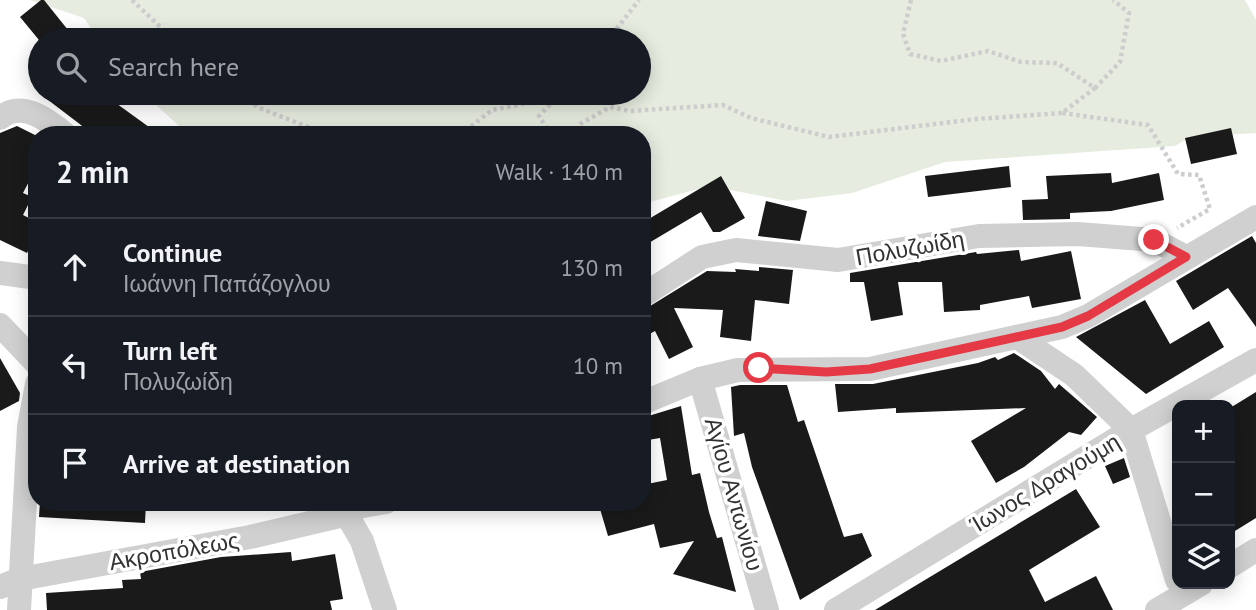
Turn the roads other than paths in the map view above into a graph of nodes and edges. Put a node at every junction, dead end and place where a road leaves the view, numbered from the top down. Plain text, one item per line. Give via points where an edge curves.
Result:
1 (0, 118) edge
2 (53, 126) edge
3 (1256, 217) edge
4 (1186, 257) junction
5 (0, 273) edge
6 (28, 277) edge
7 (651, 290) edge
8 (1, 327) edge
9 (1017, 337) junction
10 (28, 355) edge
11 (1256, 360) edge
12 (700, 379) junction
13 (651, 399) edge
14 (1131, 430) junction
15 (28, 435) edge
16 (345, 511) joint
17 (1256, 550) edge
18 (1235, 563) edge
19 (10, 583) edge
20 (1185, 591) edge
21 (19, 610) edge
22 (385, 610) edge
23 (767, 610) edge
24 (836, 610) edge
25 (1157, 610) edge

1 - 2 street via 21,109
3 - 4 street
4 - 7 street, Πολυζωίδη via 1164,244 1115,235 1014,234 947,240 838,260 724,251 687,265
4 - 9 street via 1078,321
5 - 6 street
8 - 10 street
9 - 12 street via 870,369 759,368
9 - 14 street via 1074,375
11 - 14 street, Ίωνος Δραγούμη
12 - 13 street
12 - 23 street, Αγίου Αντωνίου
14 - 20 street
14 - 24 street, Ίωνος Δραγούμη
15 - 19 street
16 - 19 street, Ακροπόλεως via 250,537
16 - 22 street via 362,541
17 - 18 street
19 - 21 street
20 - 25 street

